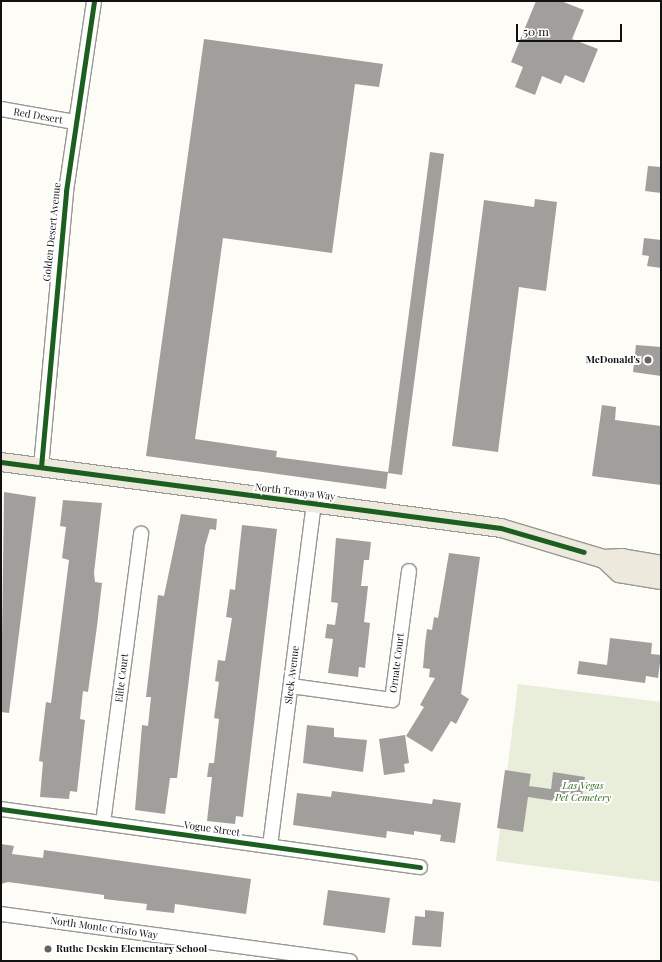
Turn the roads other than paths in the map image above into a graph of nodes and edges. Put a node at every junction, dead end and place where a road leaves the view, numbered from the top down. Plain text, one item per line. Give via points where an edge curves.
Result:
1 (94, 1) edge
2 (1, 109) edge
3 (75, 122) junction
4 (1, 462) edge
5 (41, 467) junction
6 (314, 503) junction
7 (141, 533) dead end
8 (604, 559) junction
9 (661, 565) edge
10 (409, 570) dead end
11 (661, 580) edge
12 (290, 686) junction
13 (1, 809) edge
14 (103, 823) junction
15 (270, 846) junction
16 (420, 867) dead end
17 (1, 914) edge
18 (269, 956) edge
19 (350, 961) edge

1 - 3 street, Golden Desert Avenue
2 - 3 street, Red Desert
3 - 5 street, Golden Desert Avenue via 50,335
4 - 5 main road, North Tenaya Way
5 - 6 main road, North Tenaya Way
6 - 8 main road, North Tenaya Way via 516,531
6 - 12 street, Sleek Avenue
7 - 14 street, Elite Court
8 - 9 main road, North Tenaya Way via 622,558
8 - 11 main road, North Tenaya Way via 619,574
10 - 12 street, Ornate Court via 392,700
12 - 15 street, Sleek Avenue
13 - 14 street, Vogue Street
14 - 15 street, Vogue Street
15 - 16 street, Vogue Street
17 - 18 street, North Monte Cristo Way
18 - 19 street, North Monte Cristo Way

